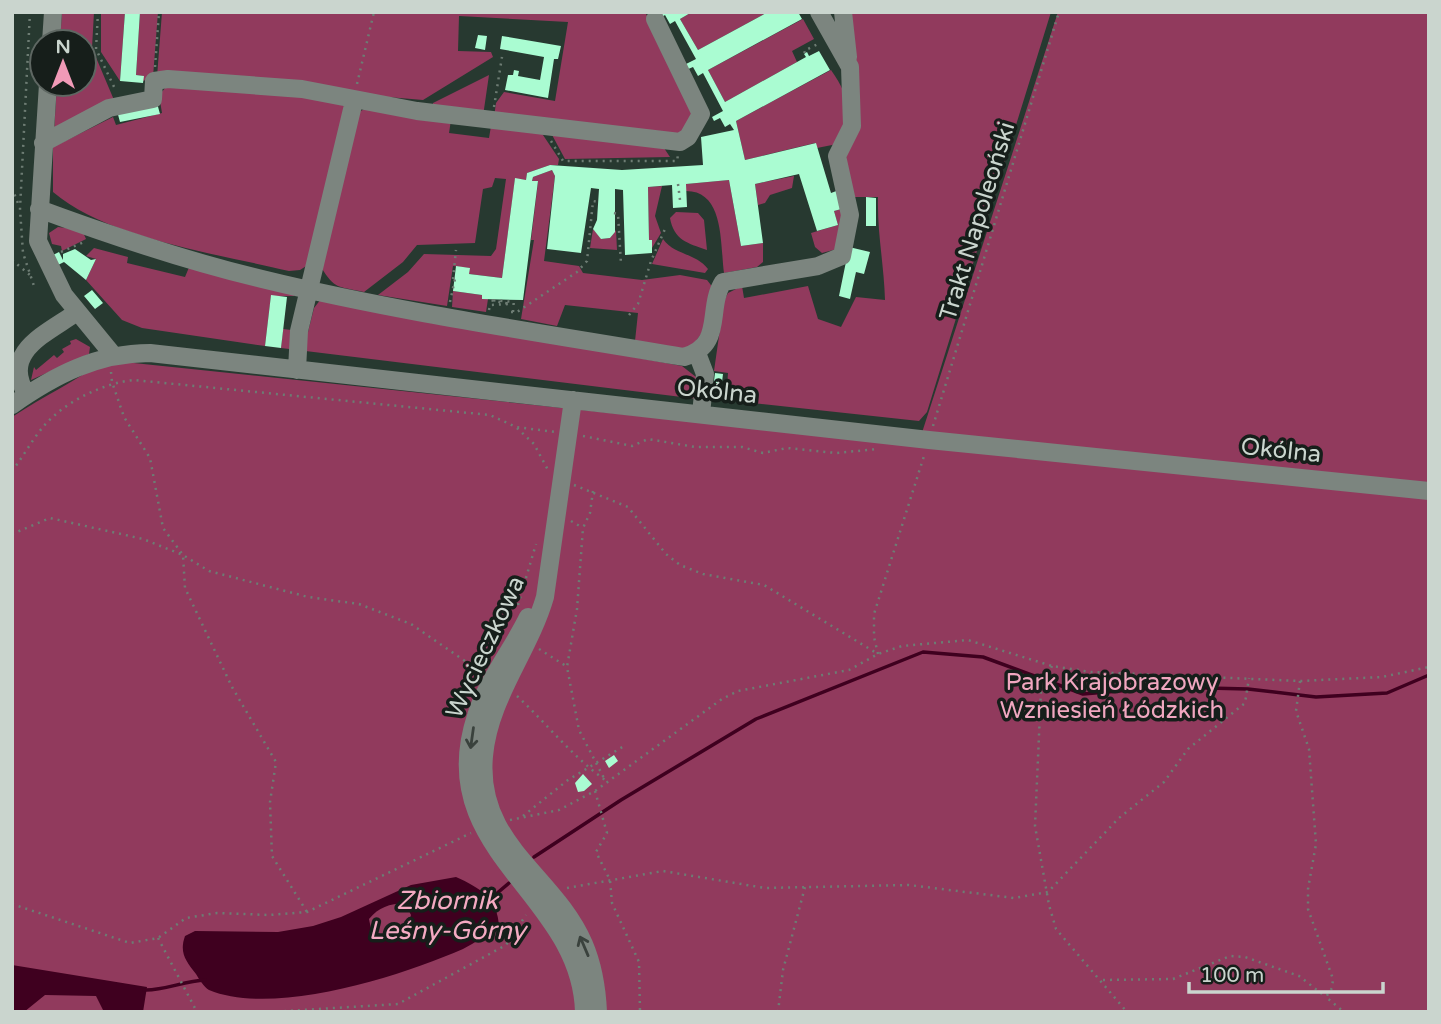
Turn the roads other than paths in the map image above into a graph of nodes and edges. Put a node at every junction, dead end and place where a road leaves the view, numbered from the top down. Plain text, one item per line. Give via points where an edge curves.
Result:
1 (819, 12) edge
2 (843, 12) edge
3 (655, 19) dead end
4 (850, 67) junction
5 (47, 98) edge
6 (354, 101) junction
7 (43, 143) junction
8 (39, 209) junction
9 (310, 290) junction
10 (77, 312) junction
11 (697, 353) junction
12 (114, 356) junction
13 (298, 370) junction
14 (20, 400) edge
15 (573, 400) junction
16 (701, 414) junction
17 (1429, 491) edge
18 (549, 565) junction
19 (489, 825) junction
20 (542, 897) junction
21 (584, 1012) edge
22 (598, 1012) edge

1 - 4 street
2 - 4 street
3 - 6 street via 701,114 680,142
4 - 11 street via 852,126 837,156 850,215 842,256 818,266 723,282 712,330
5 - 7 street
6 - 7 street via 302,89 197,79 154,81 153,99 120,104
6 - 9 street
7 - 8 street
8 - 9 street via 97,230
8 - 10 street via 41,250
9 - 11 street via 684,357
9 - 13 street via 299,331
10 - 12 street
10 - 14 street via 19,356 15,372
11 - 16 street via 705,374
12 - 13 street, Okólna via 150,354
12 - 14 street, Okólna via 63,373
13 - 15 street, Okólna
15 - 16 street, Okólna
15 - 18 street, Wycieczkowa
16 - 17 street, Okólna
18 - 19 street, Wycieczkowa via 537,623 492,713 484,759
18 -> 19 street, Wycieczkowa via 525,624 476,715 470,787
19 - 20 street, Wycieczkowa via 506,841
20 - 21 street, Wycieczkowa via 570,952 582,985
22 -> 20 street, Wycieczkowa via 584,943

